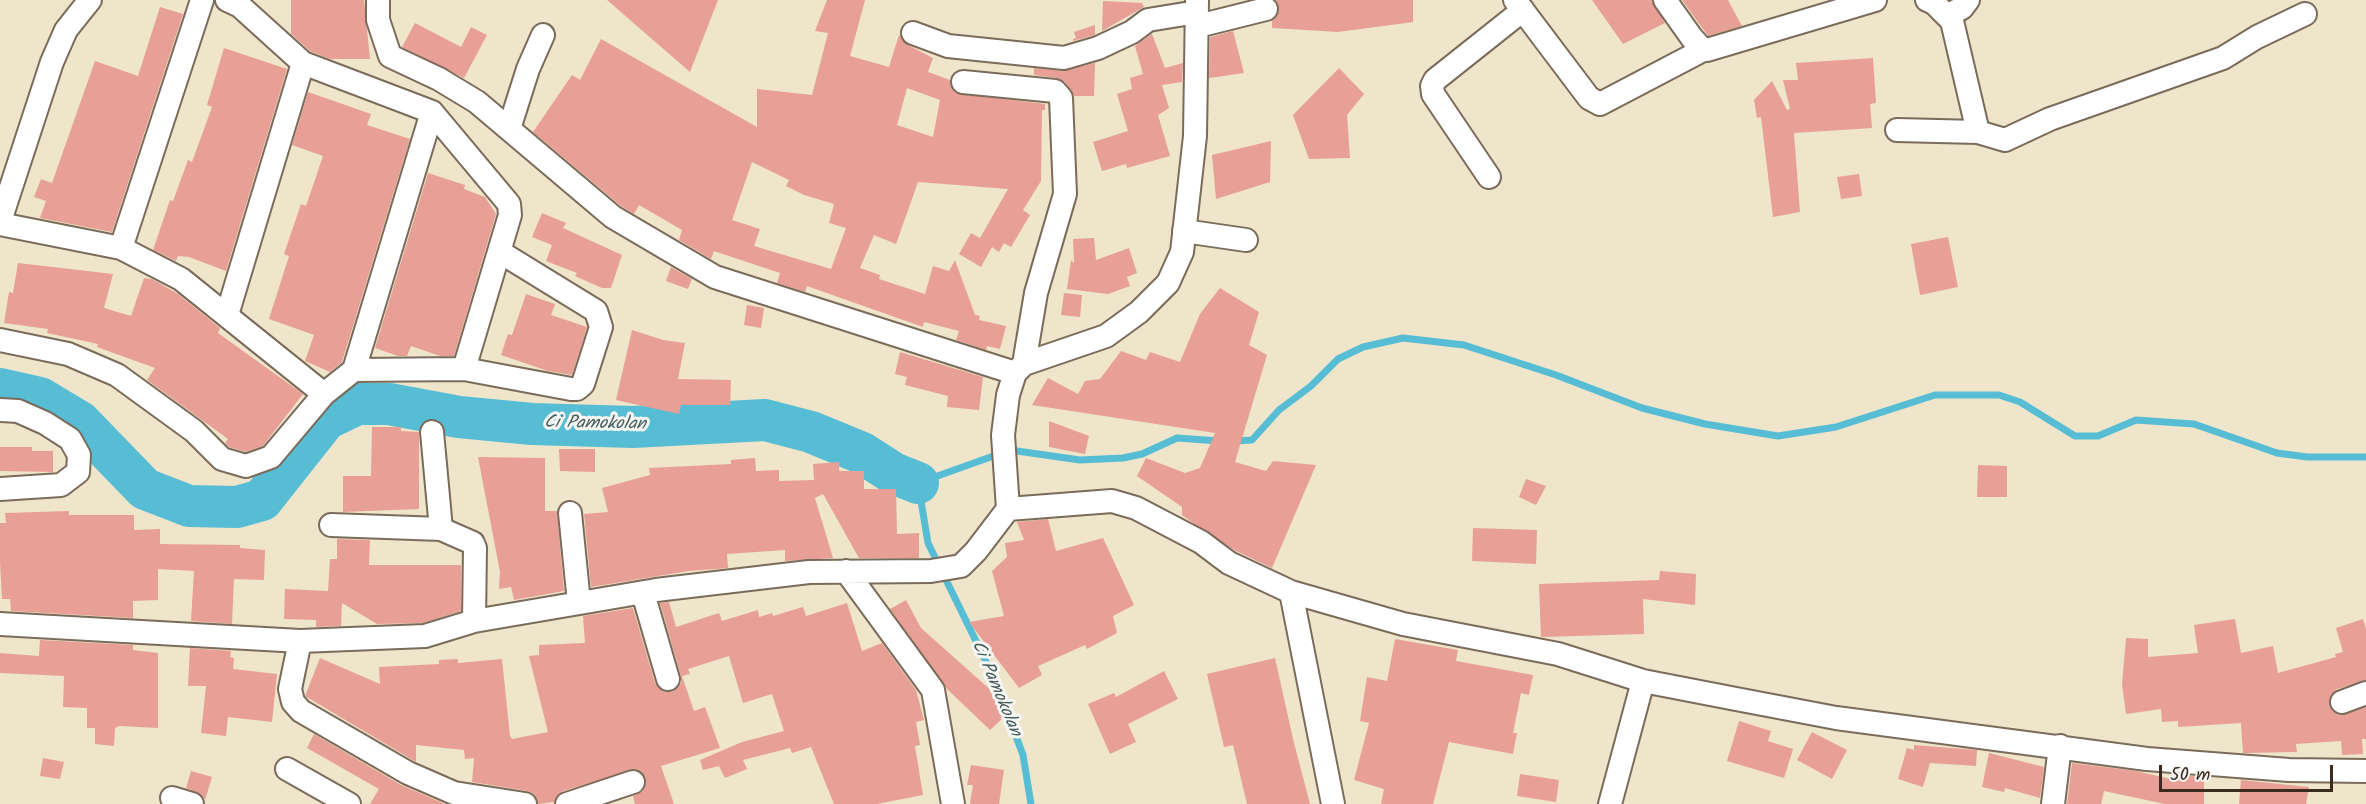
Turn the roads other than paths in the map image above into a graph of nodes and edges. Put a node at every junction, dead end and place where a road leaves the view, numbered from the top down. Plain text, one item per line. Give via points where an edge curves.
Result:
1 (90, 0) edge
2 (202, 0) edge
3 (378, 0) edge
4 (1665, 0) edge
5 (1875, 0) edge
6 (1927, 0) edge
7 (1968, 0) edge
8 (236, 2) edge
9 (1519, 5) edge
10 (1266, 9) dead end
11 (1803, 10) edge
12 (1197, 12) edge
13 (2305, 14) dead end
14 (1948, 15) junction
15 (913, 33) dead end
16 (543, 35) dead end
17 (1703, 50) junction
18 (303, 63) junction
19 (963, 82) dead end
20 (432, 112) junction
21 (509, 129) junction
22 (1897, 130) dead end
23 (1978, 132) junction
24 (1489, 177) dead end
25 (0, 222) edge
26 (1184, 231) junction
27 (1246, 240) dead end
28 (121, 248) junction
29 (500, 252) junction
30 (227, 315) junction
31 (0, 340) edge
32 (1019, 368) junction
33 (464, 369) junction
34 (354, 370) junction
35 (324, 394) junction
36 (0, 410) edge
37 (432, 432) dead end
38 (0, 489) edge
39 (1008, 509) junction
40 (570, 513) dead end
41 (331, 525) dead end
42 (441, 529) junction
43 (846, 571) junction
44 (1292, 592) junction
45 (644, 593) junction
46 (579, 603) junction
47 (474, 621) junction
48 (0, 624) edge
49 (300, 641) junction
50 (668, 679) dead end
51 (1642, 681) junction
52 (2366, 693) edge
53 (2342, 702) dead end
54 (2061, 746) junction
55 (287, 769) dead end
56 (2366, 771) edge
57 (633, 782) dead end
58 (579, 802) edge
59 (349, 804) edge
60 (525, 804) edge
61 (953, 804) edge
62 (1333, 804) edge
63 (1610, 804) edge
64 (2053, 804) edge

1 - 25 street via 66,30 52,62
2 - 28 street
3 - 21 street via 378,20 390,56 477,102
4 - 17 street
5 - 11 street
6 - 14 street
7 - 14 street
8 - 18 street
9 - 17 street via 1589,99 1600,104
9 - 24 street via 1432,86 1433,94
10 - 12 street
11 - 17 street
12 - 15 street via 1148,20 1098,48 1065,58 948,46
12 - 26 street via 1195,136
13 - 23 street via 2257,36 2223,58 2050,119 2005,141
14 - 23 street
16 - 21 street
18 - 20 street
18 - 30 street
19 - 32 street via 1055,91 1060,98 1065,194
20 - 29 street via 509,204 510,215
20 - 34 street
21 - 32 street via 613,217 715,277
22 - 23 street
25 - 28 street
26 - 27 street
26 - 32 street via 1182,252 1168,283 1139,312 1106,336
28 - 30 street via 181,279
29 - 33 street
29 - 33 street via 596,311 601,327 583,384 577,389
30 - 35 street
31 - 35 street via 68,354 117,375 194,430 222,459 246,466 271,457
32 - 39 street via 1008,395 1004,446
33 - 34 street
34 - 35 street
36 - 38 street via 18,411 45,423 70,439 79,455 78,472 61,485
37 - 42 street
39 - 43 street via 961,566 931,572
39 - 44 street via 1087,501 1112,501 1136,508 1201,542 1229,563
40 - 46 street
41 - 42 street
42 - 47 street via 473,543 475,548
43 - 45 street via 748,578
43 - 61 street via 933,690
44 - 51 street via 1403,624 1558,654
44 - 62 street
45 - 46 street
45 - 50 street
46 - 47 street
47 - 49 street via 425,636
48 - 49 street
49 - 60 street via 290,689 293,702 301,711 408,773 454,794
51 - 54 street via 1836,718
51 - 63 street
52 - 53 street
54 - 56 street via 2212,765
54 - 64 street
55 - 59 street
57 - 58 street

